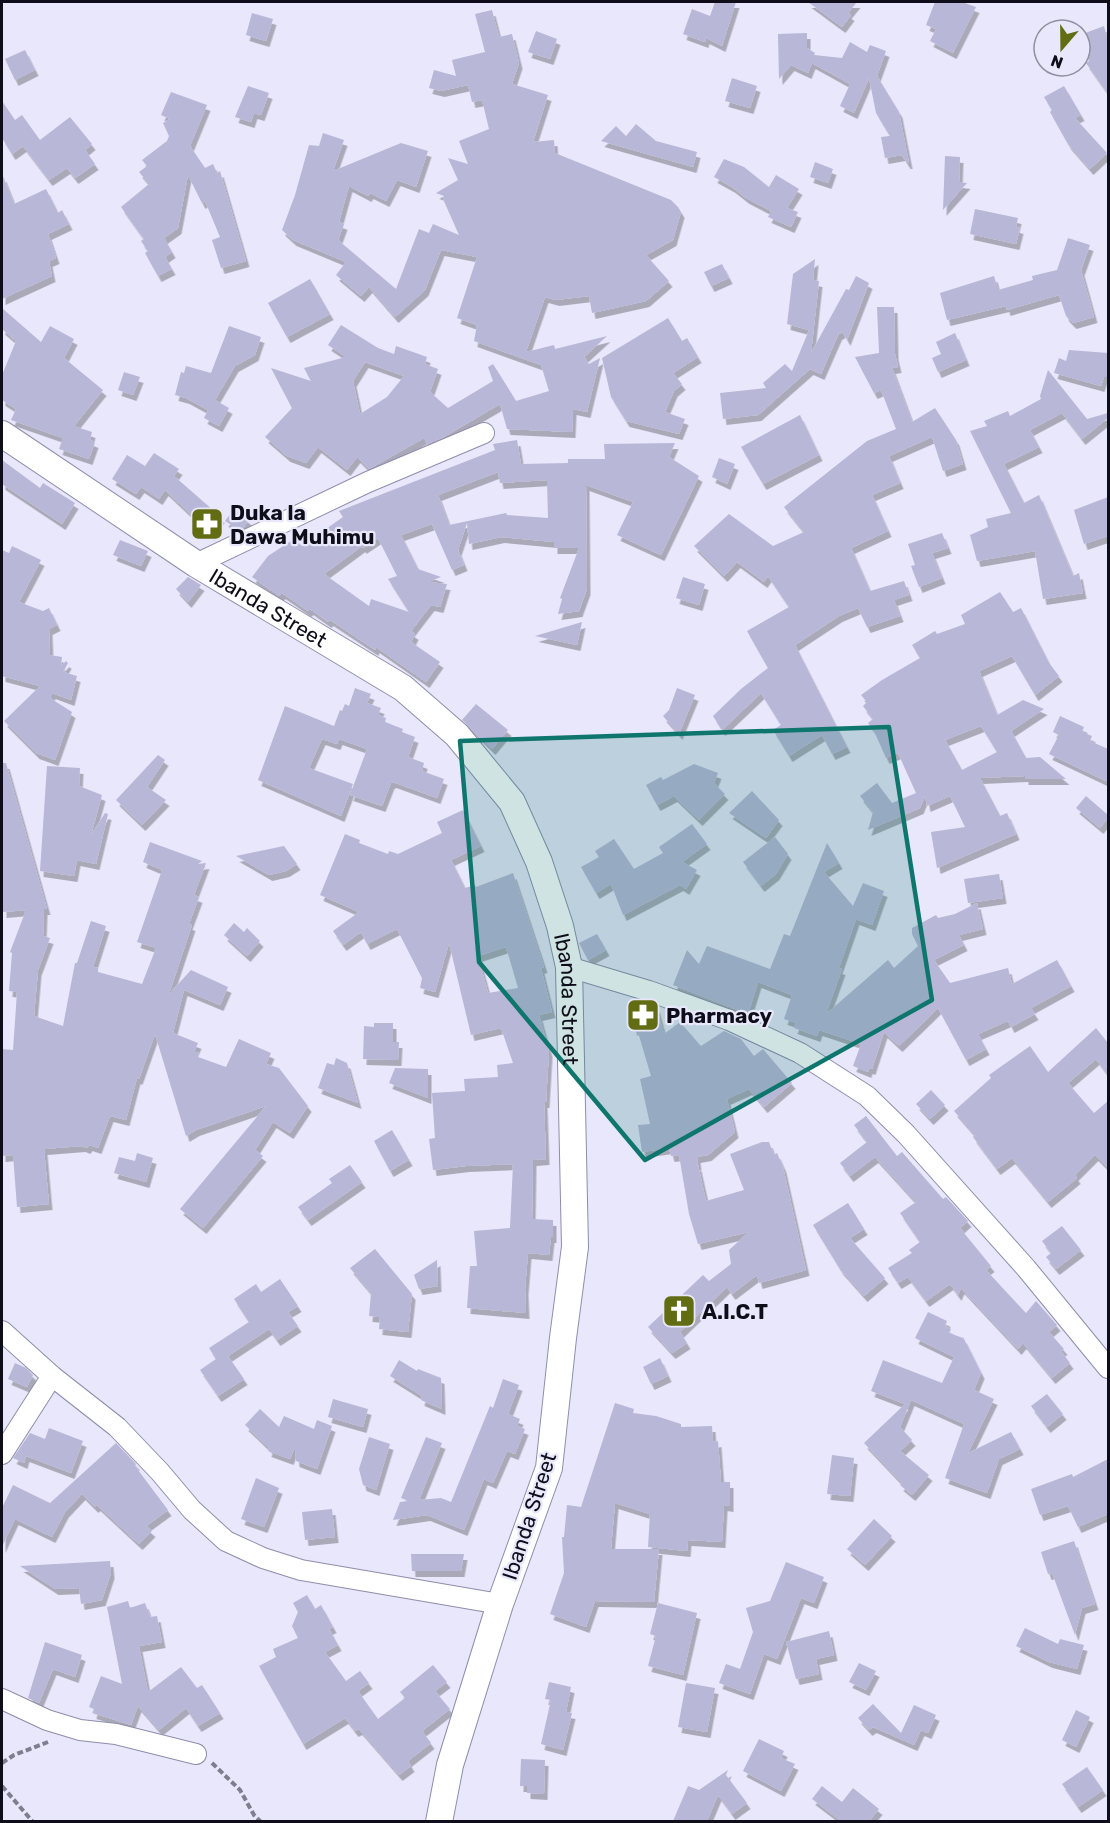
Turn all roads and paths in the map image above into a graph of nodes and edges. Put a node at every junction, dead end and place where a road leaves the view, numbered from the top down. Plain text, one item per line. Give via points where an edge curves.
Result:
1 (2, 434) edge
2 (484, 434) dead end
3 (196, 564) junction
4 (569, 968) junction
5 (2, 1331) edge
6 (1108, 1368) edge
7 (52, 1376) junction
8 (2, 1454) edge
9 (500, 1604) junction
10 (2, 1699) edge
11 (80, 1730) junction
12 (196, 1754) joint
13 (2, 1763) edge
14 (2, 1786) edge
15 (33, 1821) edge
16 (261, 1821) edge
17 (439, 1821) edge

1 - 3 street, Ibanda Street
2 - 3 street via 359,486
3 - 4 street, Ibanda Street via 403,688 458,735 512,802 539,862
4 - 6 street via 729,1020 800,1053 867,1096 1026,1268
4 - 9 street, Ibanda Street via 575,1247 549,1468
5 - 7 street
7 - 8 street
7 - 9 street via 117,1426 192,1510 226,1540 301,1570
9 - 17 street, Ibanda Street via 450,1766
10 - 11 street
11 - 12 street via 116,1734
11 - 13 path
12 - 16 path via 226,1775
14 - 15 path

